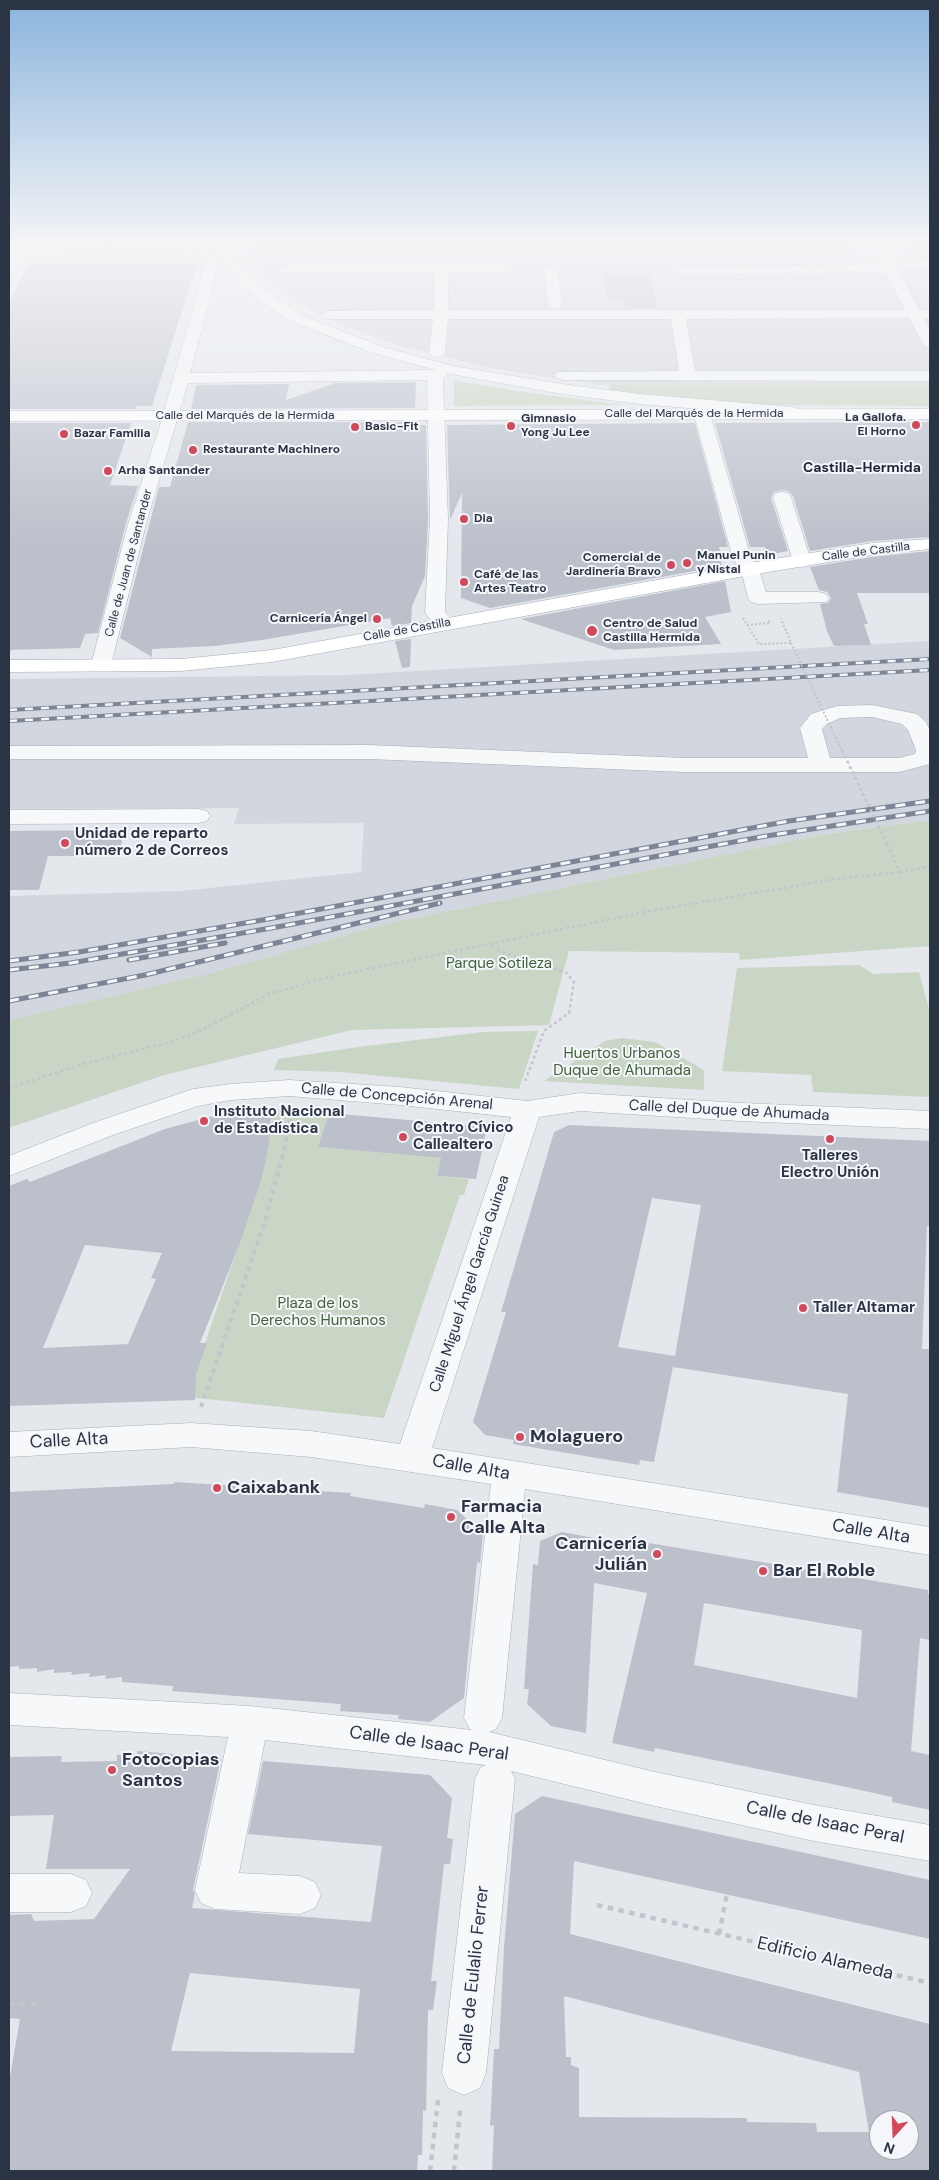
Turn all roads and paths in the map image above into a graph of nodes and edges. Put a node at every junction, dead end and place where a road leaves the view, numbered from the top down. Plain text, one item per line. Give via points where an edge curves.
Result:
1 (190, 346) edge
2 (367, 346) edge
3 (438, 346) edge
4 (683, 346) edge
5 (437, 353) dead end
6 (452, 370) junction
7 (562, 375) dead end
8 (436, 376) junction
9 (688, 376) junction
10 (930, 376) edge
11 (181, 378) junction
12 (702, 414) junction
13 (817, 414) junction
14 (930, 414) edge
15 (9, 416) edge
16 (171, 416) junction
17 (435, 416) junction
18 (782, 497) dead end
19 (930, 544) edge
20 (802, 561) junction
21 (750, 569) junction
22 (819, 598) dead end
23 (742, 616) dead end
24 (770, 623) dead end
25 (445, 624) junction
26 (748, 625) junction
27 (786, 631) dead end
28 (791, 643) junction
29 (101, 665) junction
30 (9, 666) edge
31 (9, 753) edge
32 (821, 765) junction
33 (199, 816) dead end
34 (9, 817) edge
35 (930, 866) edge
36 (900, 872) junction
37 (491, 945) junction
38 (528, 1074) dead end
39 (9, 1088) edge
40 (291, 1109) dead end
41 (527, 1110) junction
42 (930, 1120) edge
43 (9, 1167) edge
44 (191, 1435) junction
45 (9, 1445) edge
46 (412, 1458) junction
47 (509, 1475) junction
48 (930, 1541) edge
49 (9, 1709) edge
50 (483, 1718) dead end
51 (250, 1722) junction
52 (495, 1779) dead end
53 (930, 1843) edge
54 (9, 1893) edge
55 (71, 1893) dead end
56 (727, 1894) dead end
57 (300, 1895) dead end
58 (597, 1905) dead end
59 (719, 1934) junction
60 (930, 1984) edge
61 (44, 2004) dead end
62 (9, 2005) edge
63 (451, 2085) junction
64 (430, 2171) edge
65 (454, 2171) edge

1 - 11 street, Calle de Juan de Santander
2 - 6 street
3 - 5 street
4 - 9 street
6 - 8 street
6 - 13 street via 614,396
7 - 9 street
8 - 11 street
8 - 17 street
9 - 10 street
11 - 16 street, Calle de Juan de Santander
12 - 13 main road, Calle del Marqués de la Hermida
12 - 17 main road, Calle del Marqués de la Hermida
12 - 21 street via 742,559
13 - 14 main road, Calle del Marqués de la Hermida
15 - 16 main road, Calle del Marqués de la Hermida
16 - 17 main road, Calle del Marqués de la Hermida
16 - 29 street, Calle de Juan de Santander via 137,524
17 - 25 street via 439,519 435,613
18 - 20 street, Calle de Castilla
19 - 20 main road, Calle de Castilla via 872,549
20 - 21 main road, Calle de Castilla
21 - 22 street via 758,598
21 - 25 main road, Calle de Castilla
23 - 26 path
24 - 26 path
25 - 29 main road, Calle de Castilla via 272,656 181,664
26 - 28 path via 759,644
27 - 28 path
28 - 36 path, bridge
29 - 30 main road, Calle de Castilla
31 - 32 street via 369,752 684,765
32 - 32 street via 908,764 924,758 927,750 918,727 902,717 872,711 831,713 818,719 811,728
33 - 34 street
35 - 36 path
36 - 37 path via 836,879 650,911
37 - 38 path via 502,952 567,973 574,982 569,1013 544,1031
37 - 39 path via 295,986 269,994 198,1032 170,1042 83,1064
40 - 44 path via 285,1147 264,1224
41 - 42 street, Calle del Duque de Ahumada via 580,1102
41 - 43 street, Calle de Concepción Arenal via 289,1088 231,1092 171,1105
41 - 46 street, Calle Miguel Ángel García Guinea
44 - 45 street, Calle Alta
44 - 46 street, Calle Alta via 311,1444
46 - 47 street, Calle Alta
47 - 48 street, Calle Alta
47 - 50 street
49 - 51 street, Calle de Isaac Peral
51 - 53 street, Calle de Isaac Peral via 489,1749 814,1823
51 - 57 street via 215,1890
52 - 63 street, Calle de Eulalio Ferrer
54 - 55 street
56 - 59 path
58 - 59 path, Edificio Alameda
59 - 60 path, Edificio Alameda
61 - 62 path
63 - 64 path
63 - 65 path, Calle de Eulalio Ferrer

